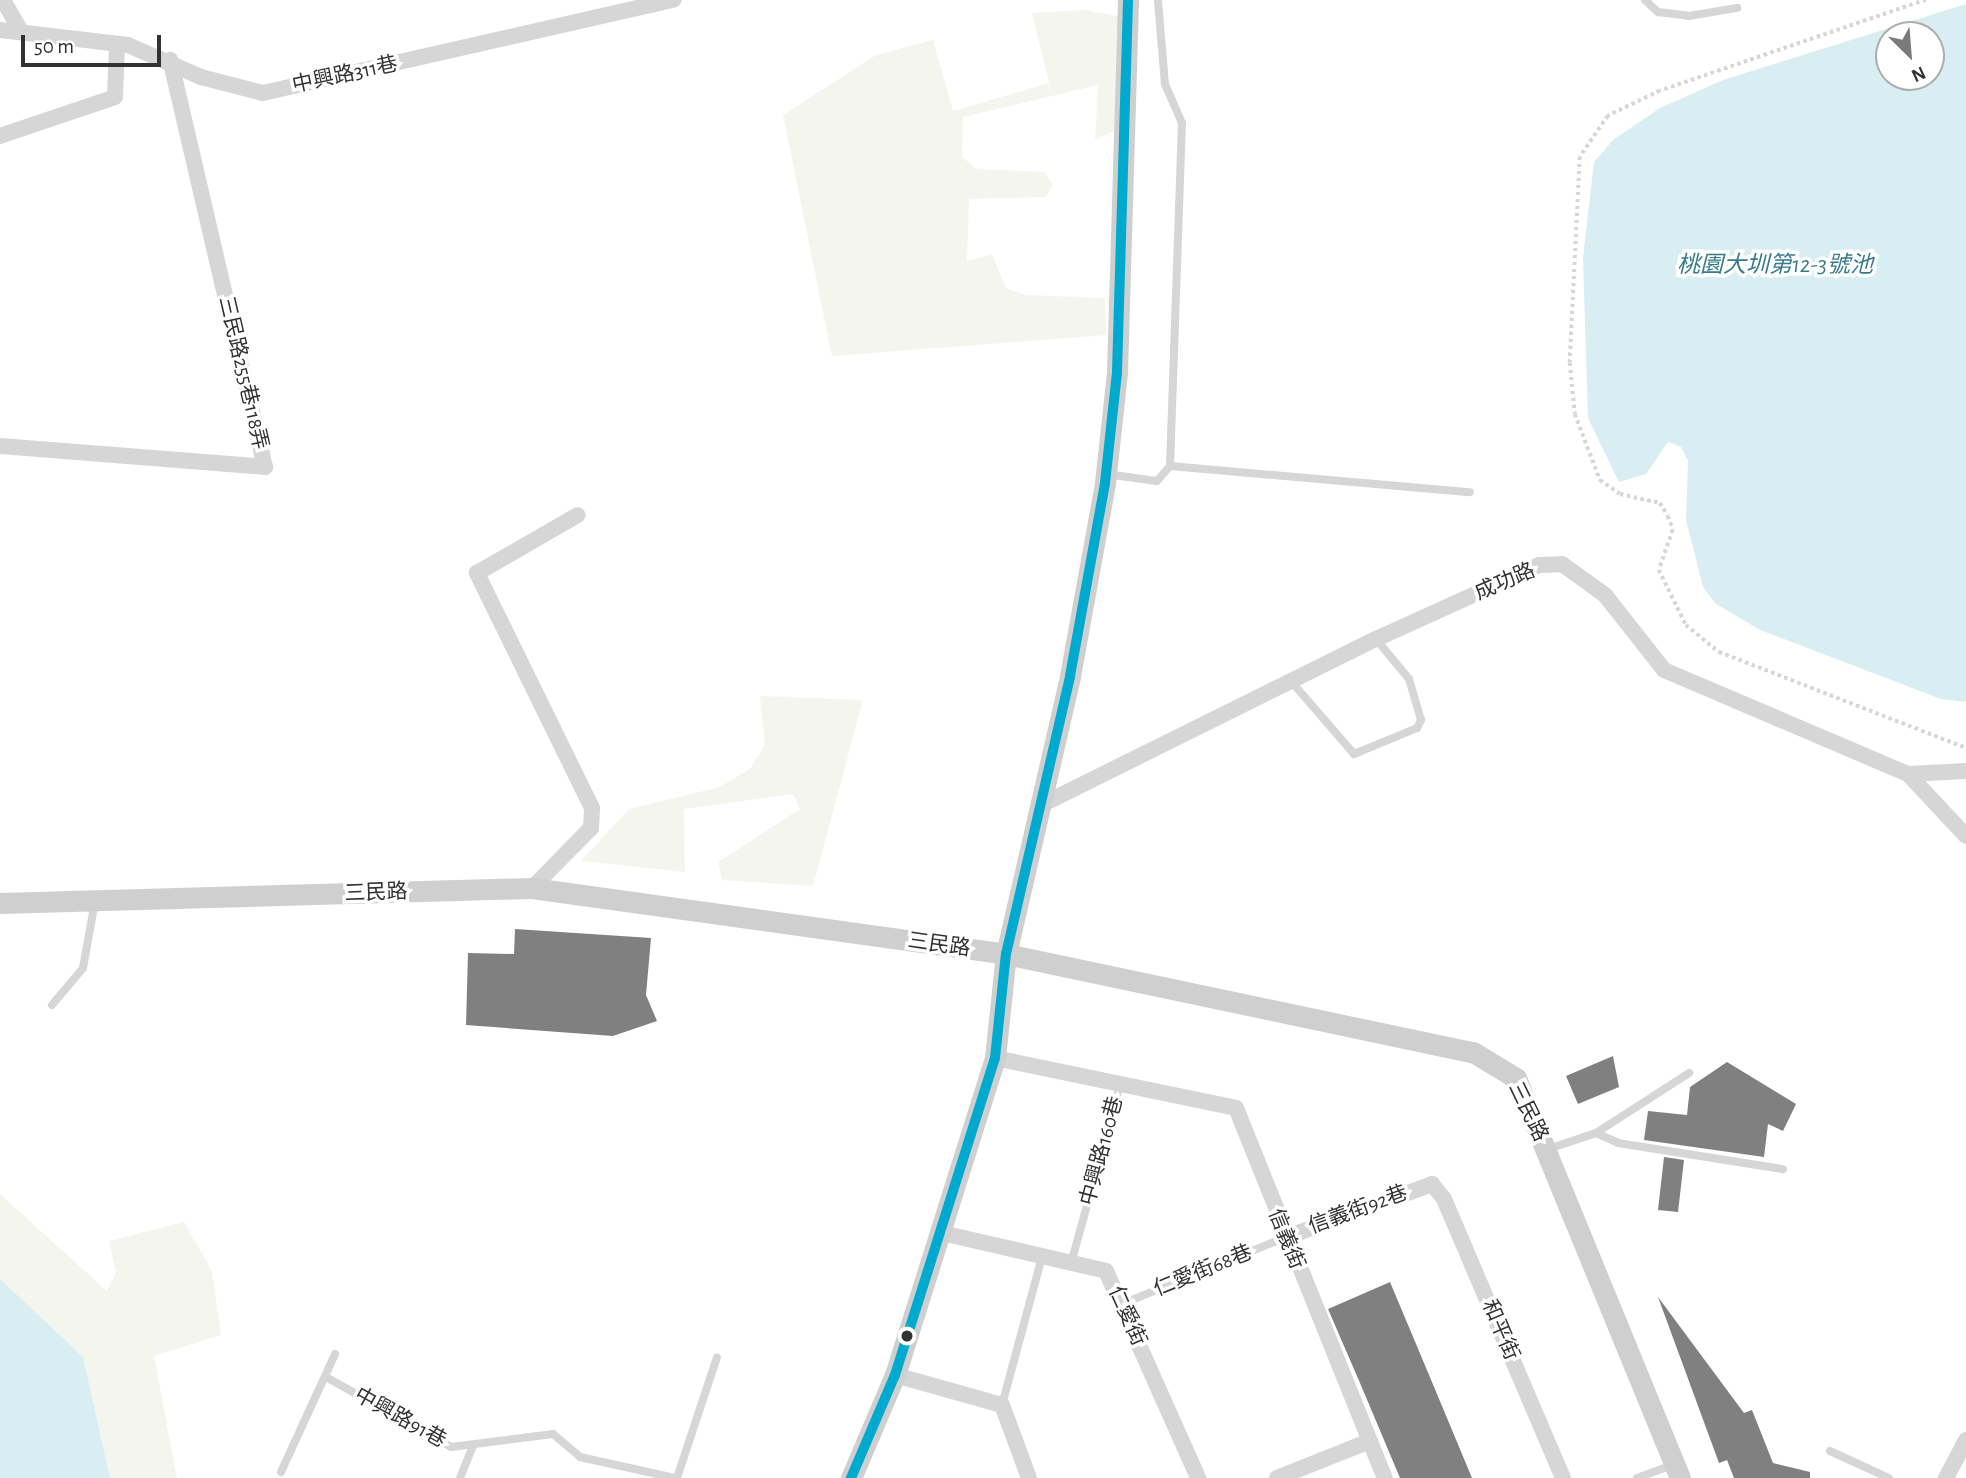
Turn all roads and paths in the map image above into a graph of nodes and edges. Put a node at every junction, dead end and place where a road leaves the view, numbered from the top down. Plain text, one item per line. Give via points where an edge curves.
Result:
1 (4, 0) edge
2 (674, 0) edge
3 (1128, 0) edge
4 (1158, 0) edge
5 (1645, 0) edge
6 (1926, 0) edge
7 (1737, 8) dead end
8 (19, 28) junction
9 (0, 30) edge
10 (117, 44) junction
11 (170, 60) junction
12 (0, 136) edge
13 (0, 446) edge
14 (1170, 466) junction
15 (1106, 474) junction
16 (1470, 492) dead end
17 (578, 514) dead end
18 (1376, 639) junction
19 (1290, 680) junction
20 (1966, 748) edge
21 (1966, 771) edge
22 (1908, 774) junction
23 (1039, 806) junction
24 (1966, 836) edge
25 (532, 888) junction
26 (95, 901) junction
27 (0, 903) edge
28 (1006, 954) junction
29 (52, 1005) dead end
30 (995, 1058) junction
31 (1689, 1073) dead end
32 (1120, 1084) junction
33 (1596, 1133) junction
34 (1547, 1150) junction
35 (1783, 1169) dead end
36 (1432, 1184) joint
37 (942, 1233) junction
38 (1284, 1238) junction
39 (1042, 1257) junction
40 (1072, 1260) junction
41 (1122, 1304) junction
42 (335, 1354) dead end
43 (717, 1357) dead end
44 (895, 1375) junction
45 (326, 1377) junction
46 (1002, 1405) junction
47 (1966, 1440) edge
48 (1370, 1441) junction
49 (473, 1445) junction
50 (1830, 1451) dead end
51 (1677, 1471) edge
52 (281, 1472) dead end
53 (460, 1478) edge
54 (676, 1478) edge
55 (851, 1478) edge
56 (1029, 1478) edge
57 (1198, 1478) edge
58 (1277, 1478) edge
59 (1385, 1478) edge
60 (1563, 1478) edge
61 (1637, 1478) edge
62 (1889, 1478) edge
63 (1946, 1478) edge

1 - 8 street
2 - 11 street, 中興路311巷 via 264,93 201,77
3 - 15 street via 1117,372
4 - 14 lane via 1165,84 1182,123
5 - 7 lane via 1658,12 1689,16
6 - 20 path via 1660,91 1608,116 1580,157 1570,363 1575,414 1600,480 1620,494 1660,503 1668,516 1673,530 1659,570 1686,625 1719,652
8 - 9 street, 中興路311巷
8 - 10 street, 中興路311巷
10 - 11 street, 中興路311巷
10 - 12 street via 115,97
11 - 13 street, 三民路255巷118弄 via 265,467
14 - 15 lane via 1157,481
14 - 16 lane
15 - 23 street
17 - 25 street via 477,573 592,808 591,828
18 - 19 street, 成功路
18 - 19 lane via 1409,679 1420,720 1417,728 1354,754
18 - 22 street, 成功路 via 1539,565 1562,564 1605,595 1664,670
19 - 23 street, 成功路
21 - 22 street
22 - 24 street, 成功路
23 - 28 street
25 - 26 street, 三民路
25 - 28 street, 三民路
26 - 27 street, 三民路
26 - 29 lane via 83,968
28 - 30 street
28 - 34 street, 三民路 via 1473,1052 1516,1078
30 - 32 street, 中興路160巷
30 - 37 street
31 - 33 lane
32 - 38 street, 信義街 via 1236,1108
32 - 40 lane, 中興路160巷
33 - 34 lane
33 - 35 lane via 1618,1143
34 - 51 street, 三民路
36 - 38 street, 信義街92巷
36 - 60 street, 和平街 via 1444,1199
37 - 39 street, 仁愛街
37 - 44 street
38 - 41 lane, 仁愛街68巷
38 - 48 street, 信義街
39 - 40 street, 仁愛街
39 - 46 lane
40 - 41 street, 仁愛街 via 1106,1271
41 - 57 street, 仁愛街
42 - 45 lane
43 - 54 lane
44 - 46 street
44 - 55 street
45 - 49 lane, 中興路91巷 via 451,1447
45 - 52 lane
46 - 56 street
47 - 63 street
48 - 58 street
48 - 59 street, 信義街
49 - 53 lane
49 - 54 lane, 中興路91巷 via 553,1434 580,1457
50 - 62 lane
51 - 61 lane

